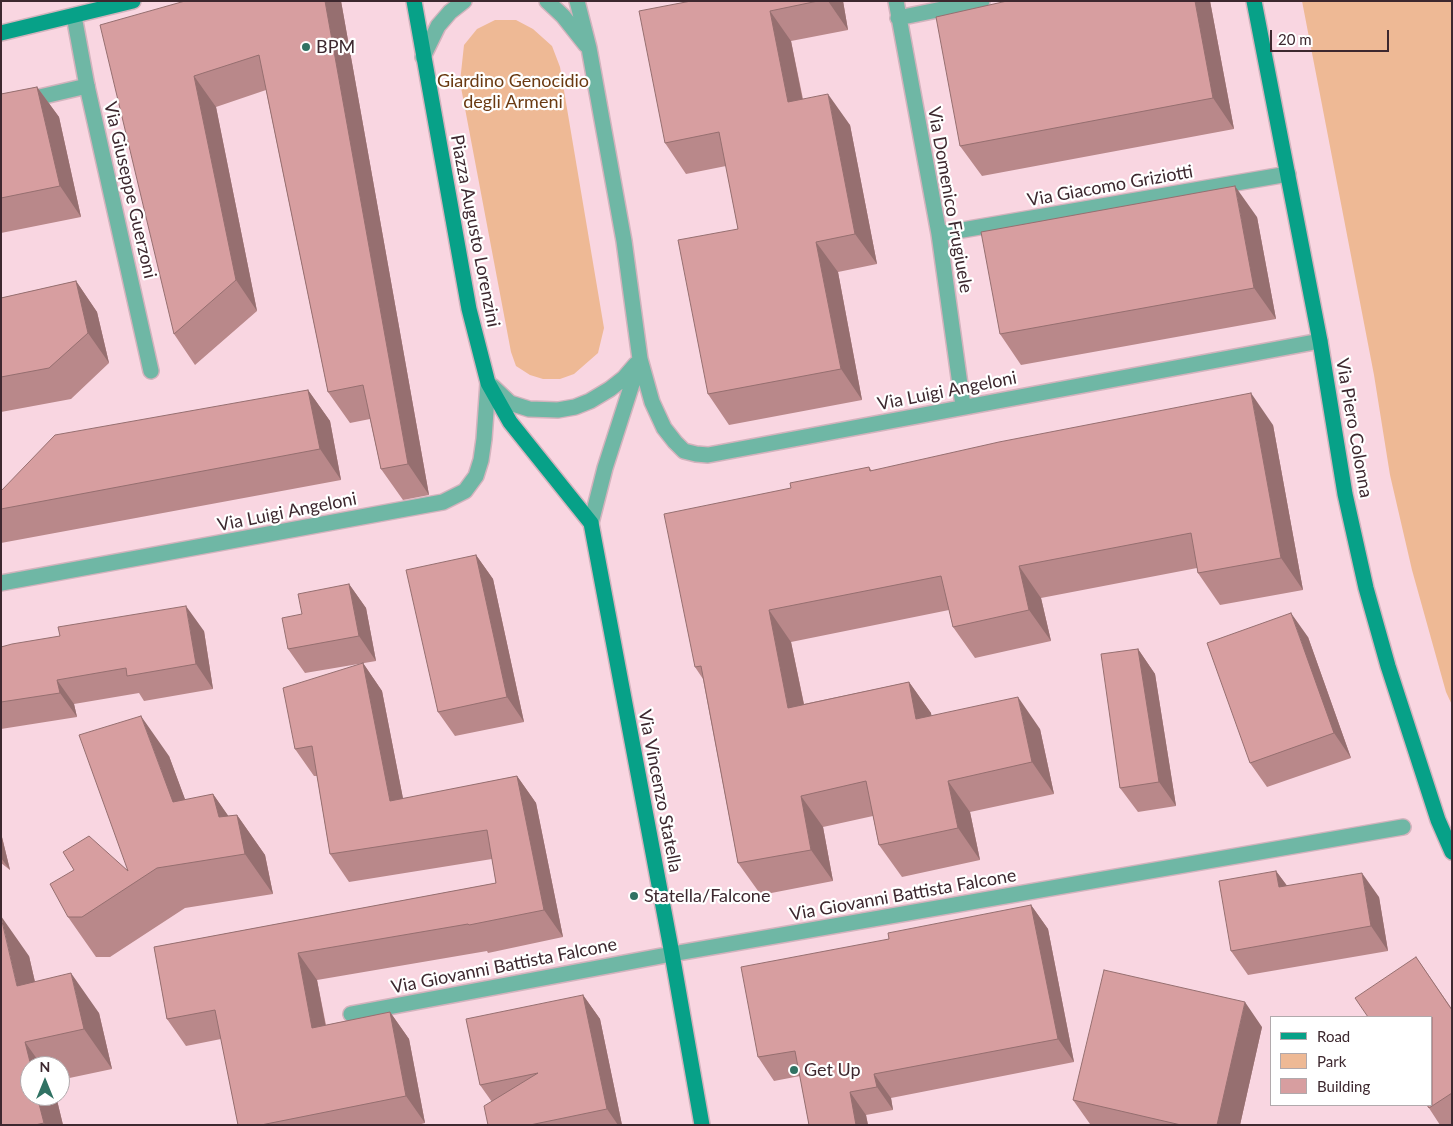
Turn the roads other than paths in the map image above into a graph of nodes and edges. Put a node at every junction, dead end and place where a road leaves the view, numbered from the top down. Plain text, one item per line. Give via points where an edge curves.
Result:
1 (133, 1) edge
2 (414, 1) edge
3 (464, 1) edge
4 (547, 1) edge
5 (577, 1) edge
6 (896, 1) edge
7 (982, 1) edge
8 (1254, 1) edge
9 (74, 16) junction
10 (898, 18) junction
11 (1, 33) edge
12 (589, 48) junction
13 (424, 57) junction
14 (87, 86) junction
15 (1, 106) edge
16 (1288, 174) junction
17 (939, 234) junction
18 (1320, 341) junction
19 (640, 359) junction
20 (151, 371) dead end
21 (488, 383) junction
22 (963, 406) junction
23 (591, 523) junction
24 (1, 583) edge
25 (1403, 827) dead end
26 (1452, 852) edge
27 (672, 954) junction
28 (351, 1014) dead end
29 (702, 1125) edge

1 - 9 street
2 - 13 street, Piazza Augusto Lorenzini
3 - 13 street via 438,26
4 - 12 street
5 - 12 street
6 - 10 street, Via Domenico Frugiuele
7 - 10 street
8 - 16 street, Via Piero Colonna
9 - 11 street
9 - 14 street, Via Giuseppe Guerzoni
10 - 17 street, Via Domenico Frugiuele
12 - 19 street via 624,241
13 - 21 street, Piazza Augusto Lorenzini via 470,309
14 - 15 street
14 - 20 street, Via Giuseppe Guerzoni
16 - 17 street, Via Giacomo Griziotti
16 - 18 street, Via Piero Colonna
17 - 22 street, Via Domenico Frugiuele
18 - 22 street, Via Luigi Angeloni
18 - 26 street, Via Piero Colonna via 1346,494 1375,623 1438,820
19 - 21 street via 610,389 590,401 558,410 529,409 510,403
19 - 22 street, Via Luigi Angeloni via 652,402 664,428 684,451 696,454 722,453
19 - 23 street
21 - 23 street, Piazza Augusto Lorenzini via 510,422
21 - 24 street, Via Luigi Angeloni via 484,440 476,476 465,491 443,502
23 - 27 street, Via Vincenzo Statella
25 - 27 street, Via Giovanni Battista Falcone
27 - 28 street, Via Giovanni Battista Falcone
27 - 29 street, Via Vincenzo Statella

